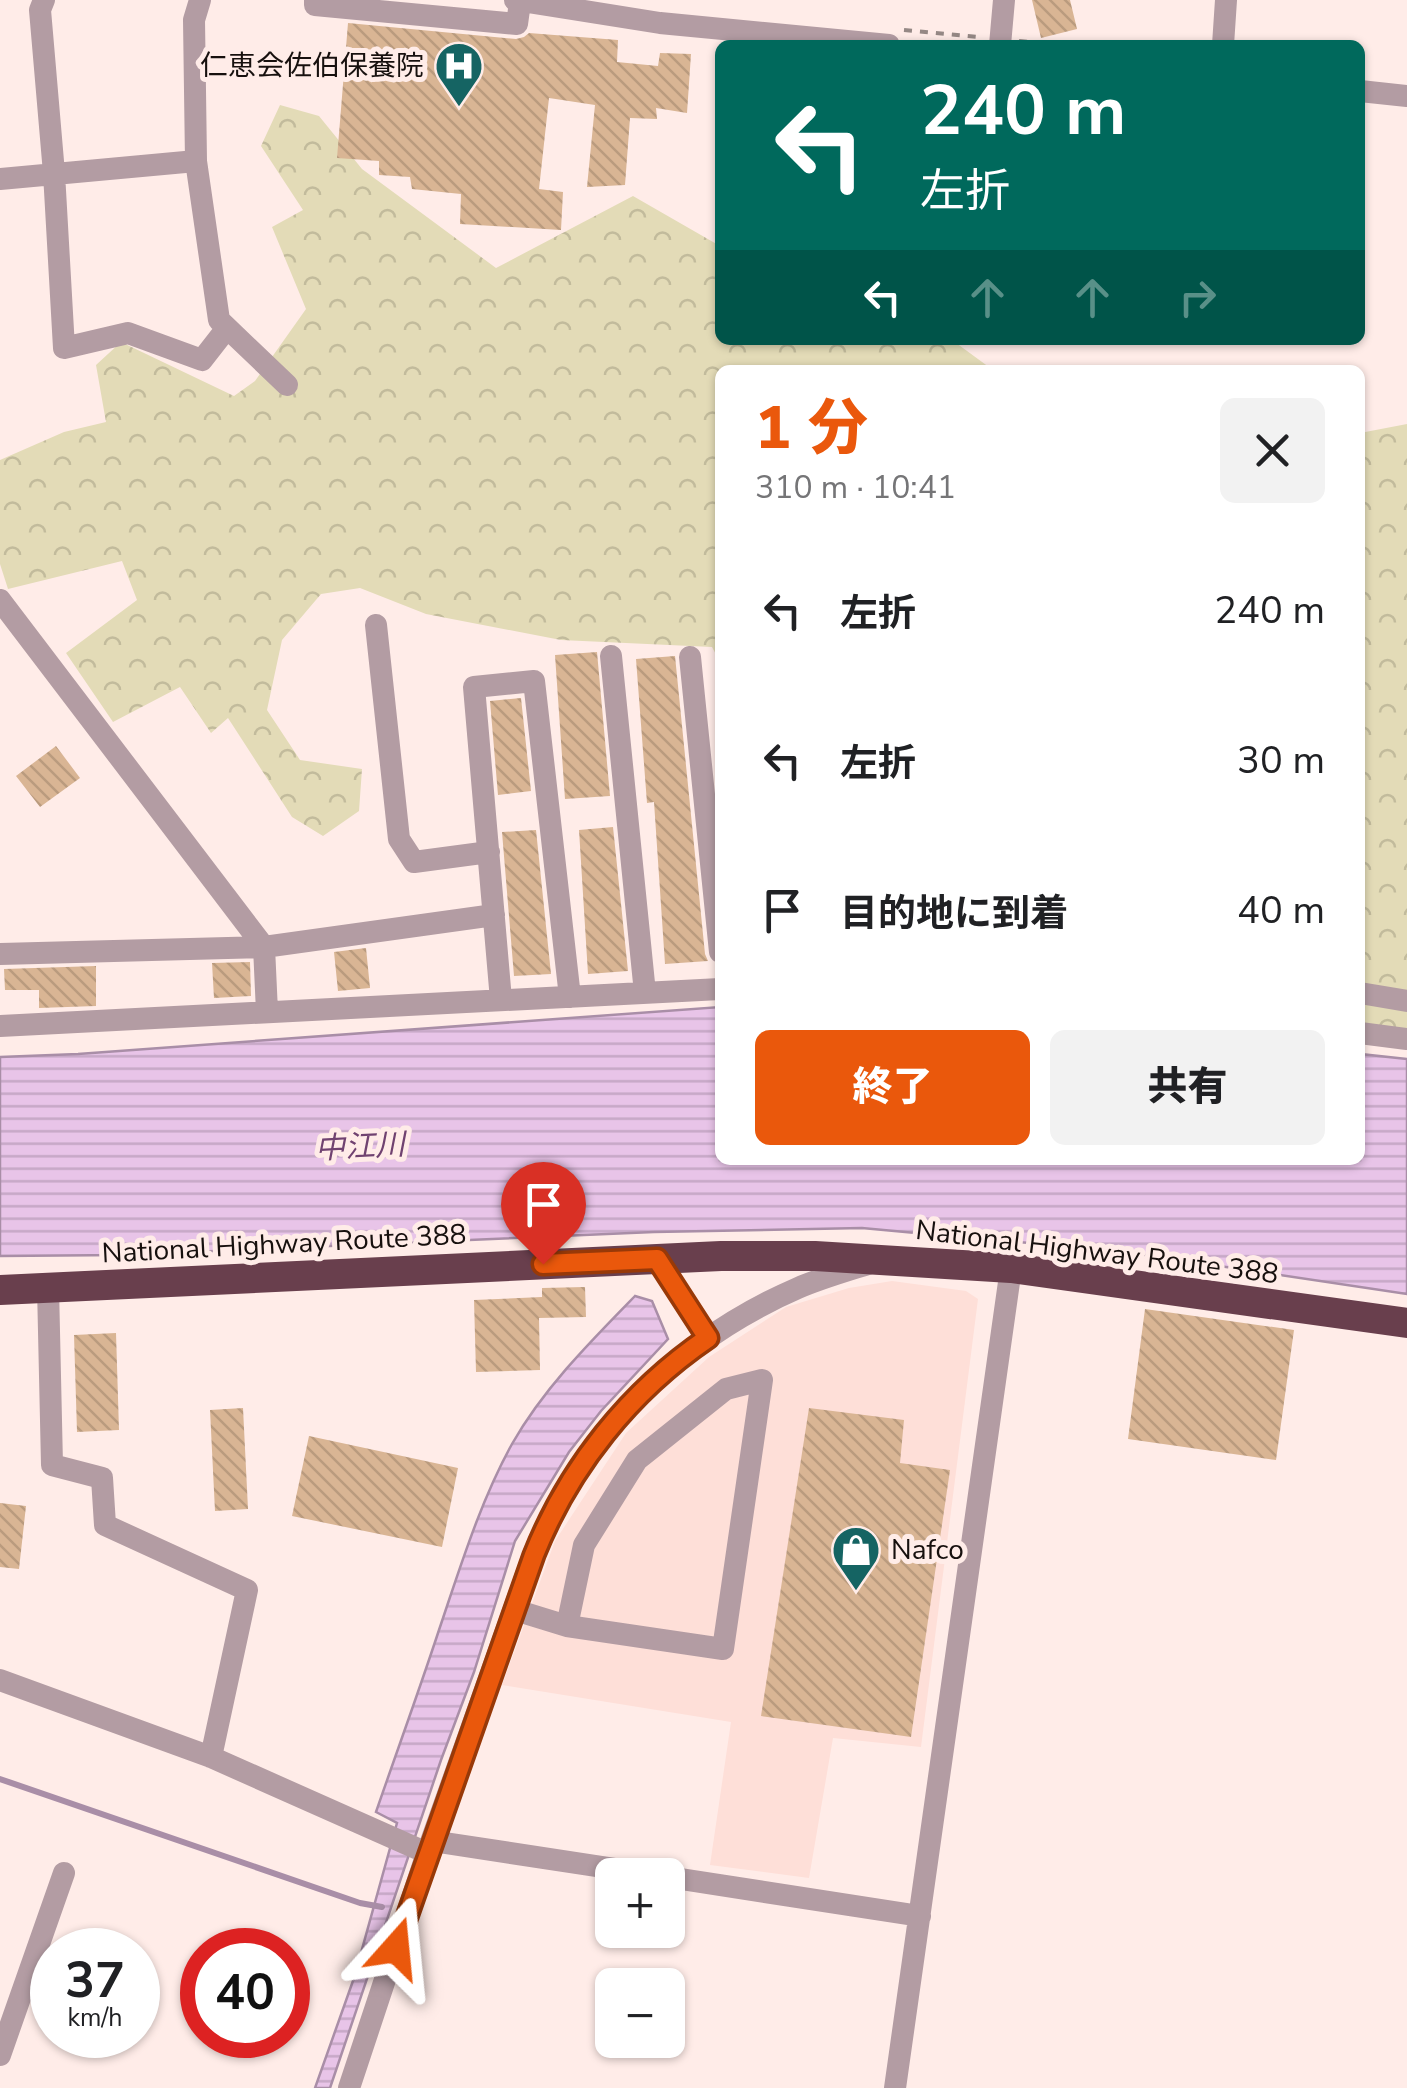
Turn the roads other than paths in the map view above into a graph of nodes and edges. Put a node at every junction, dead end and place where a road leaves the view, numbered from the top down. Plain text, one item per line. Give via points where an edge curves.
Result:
1 (44, 0) edge
2 (200, 0) edge
3 (315, 0) edge
4 (1004, 0) edge
5 (1226, 0) edge
6 (518, 1) edge
7 (661, 12) edge
8 (854, 40) edge
9 (1000, 40) edge
10 (1223, 40) edge
11 (1365, 92) edge
12 (1407, 96) edge
13 (196, 161) junction
14 (54, 173) junction
15 (0, 180) edge
16 (227, 328) junction
17 (288, 384) dead end
18 (0, 600) edge
19 (376, 625) dead end
20 (611, 656) dead end
21 (690, 657) dead end
22 (709, 739) edge
23 (488, 852) junction
24 (715, 855) edge
25 (494, 915) junction
26 (264, 947) junction
27 (0, 954) edge
28 (715, 989) edge
29 (645, 993) junction
30 (1365, 994) edge
31 (570, 997) junction
32 (501, 1000) junction
33 (1407, 1001) edge
34 (266, 1012) junction
35 (0, 1026) edge
36 (1365, 1034) edge
37 (1407, 1039) edge
38 (657, 1259) junction
39 (882, 1260) junction
40 (1011, 1268) junction
41 (48, 1288) junction
42 (0, 1290) edge
43 (1407, 1324) edge
44 (708, 1338) junction
45 (515, 1610) junction
46 (566, 1626) junction
47 (0, 1680) edge
48 (211, 1756) junction
49 (424, 1846) junction
50 (595, 1867) edge
51 (64, 1873) dead end
52 (685, 1880) edge
53 (920, 1916) junction
54 (0, 2055) edge
55 (349, 2088) edge
56 (895, 2088) edge

1 - 14 street
2 - 13 street via 194,20
3 - 6 street via 315,6 516,24
4 - 9 street
5 - 10 street
6 - 7 street
7 - 8 street
11 - 12 street
13 - 14 street
13 - 16 street via 218,320
14 - 15 street
14 - 16 street via 64,348 128,333 202,360
16 - 17 street
18 - 26 street
19 - 23 street via 399,839 414,862
20 - 29 street
21 - 22 street
22 - 24 street
23 - 25 street
23 - 31 street via 474,687 534,681
25 - 26 street
25 - 32 street
26 - 27 street
26 - 34 street
28 - 29 street
29 - 31 street
30 - 33 street
31 - 32 street
32 - 34 street
34 - 35 street
36 - 37 street
38 - 39 highway, National Highway Route 388
38 - 41 highway, National Highway Route 388
38 - 44 street
39 - 40 highway, National Highway Route 388
39 - 44 street via 798,1288
40 - 43 highway, National Highway Route 388
40 - 53 street
41 - 42 highway, National Highway Route 388
41 - 48 street via 52,1465 102,1478 104,1525 247,1590
44 - 45 street via 659,1375 598,1442 542,1533
45 - 46 street
45 - 49 street
46 - 46 street via 584,1545 637,1460 726,1389 762,1380 722,1650
47 - 48 street
48 - 49 street
49 - 50 street
49 - 55 street
51 - 54 street
52 - 53 street
53 - 56 street

